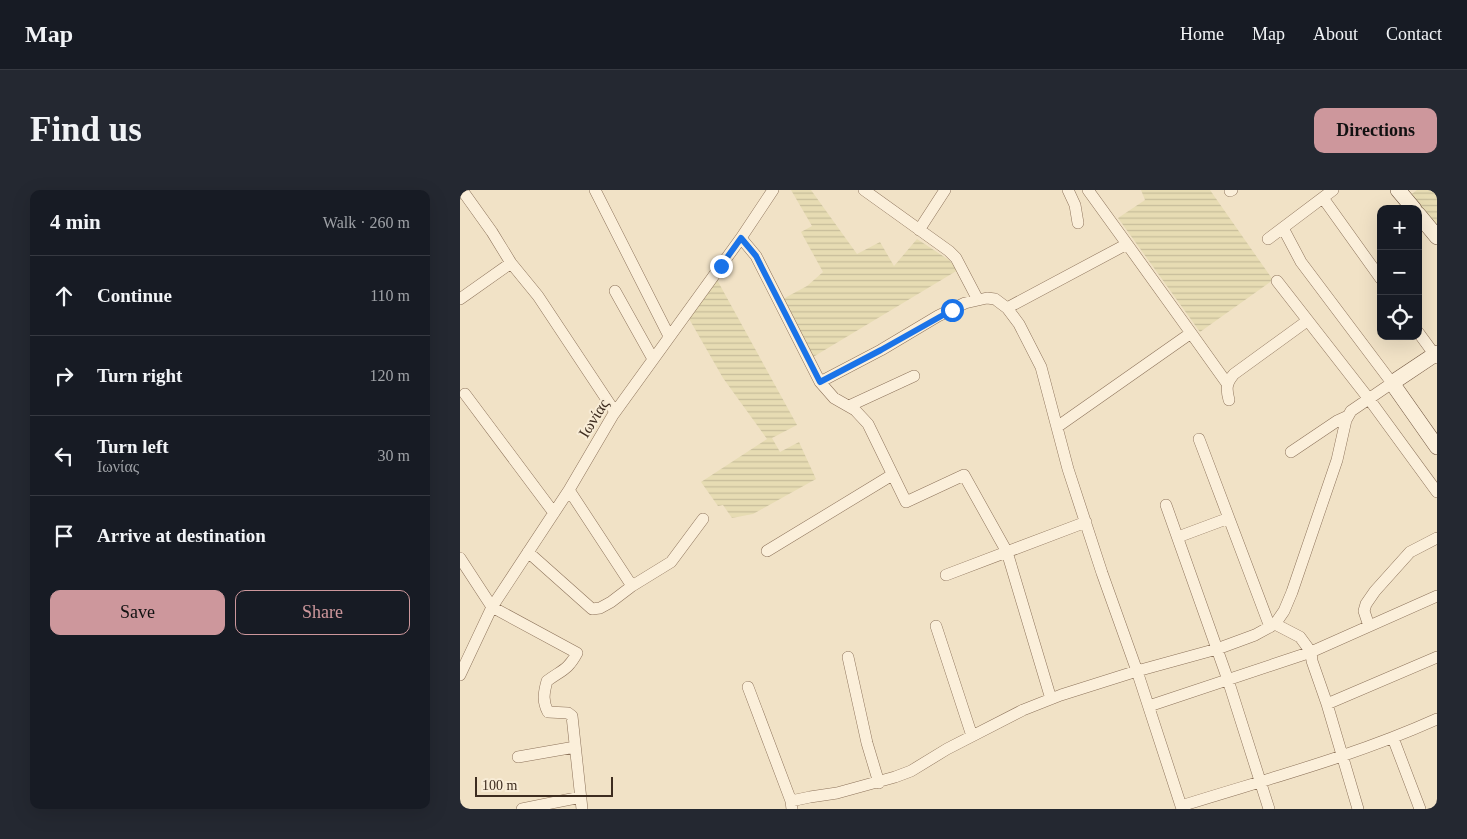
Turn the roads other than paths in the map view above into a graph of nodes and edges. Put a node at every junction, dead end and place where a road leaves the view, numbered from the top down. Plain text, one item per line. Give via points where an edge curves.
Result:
1 (462, 190) edge
2 (595, 190) edge
3 (773, 190) edge
4 (864, 190) edge
5 (945, 190) edge
6 (1068, 190) edge
7 (1088, 190) edge
8 (1334, 190) edge
9 (1398, 190) edge
10 (1323, 198) junction
11 (1411, 205) edge
12 (1422, 219) edge
13 (1078, 224) dead end
14 (1283, 228) junction
15 (919, 230) junction
16 (1437, 237) edge
17 (741, 238) junction
18 (1268, 239) dead end
19 (1127, 244) junction
20 (511, 263) junction
21 (1377, 273) edge
22 (1277, 281) dead end
23 (615, 291) dead end
24 (460, 299) edge
25 (978, 300) junction
26 (1007, 308) junction
27 (1307, 321) junction
28 (1191, 333) junction
29 (669, 336) junction
30 (1422, 337) edge
31 (1436, 356) edge
32 (653, 359) junction
33 (914, 376) dead end
34 (820, 382) junction
35 (1226, 382) junction
36 (1392, 383) junction
37 (464, 394) dead end
38 (1369, 399) junction
39 (1229, 400) dead end
40 (849, 406) junction
41 (615, 412) junction
42 (1348, 416) junction
43 (1057, 427) junction
44 (1199, 439) dead end
45 (1437, 447) edge
46 (1291, 452) dead end
47 (892, 475) junction
48 (569, 490) junction
49 (1437, 492) edge
50 (1166, 505) dead end
51 (554, 513) junction
52 (1229, 518) junction
53 (703, 519) dead end
54 (1086, 522) junction
55 (1178, 537) junction
56 (1437, 538) edge
57 (767, 551) dead end
58 (528, 552) junction
59 (1007, 552) junction
60 (460, 558) edge
61 (946, 576) dead end
62 (632, 586) junction
63 (1437, 596) edge
64 (492, 608) junction
65 (1272, 625) junction
66 (936, 626) dead end
67 (1370, 626) junction
68 (1217, 648) junction
69 (1311, 652) junction
70 (848, 657) dead end
71 (1437, 657) edge
72 (1137, 671) junction
73 (460, 675) edge
74 (1228, 680) junction
75 (748, 686) dead end
76 (1052, 699) junction
77 (1327, 704) junction
78 (1149, 706) junction
79 (1437, 719) edge
80 (972, 736) junction
81 (1393, 738) junction
82 (575, 747) junction
83 (1342, 756) junction
84 (518, 757) dead end
85 (1261, 780) junction
86 (879, 783) junction
87 (581, 803) edge
88 (792, 805) edge
89 (1182, 807) edge
90 (522, 809) edge
91 (1270, 809) edge
92 (1358, 809) edge
93 (1420, 809) edge

1 - 20 street
2 - 29 street
3 - 17 street, Ιωνίας
4 - 15 street
5 - 15 street
6 - 13 street
7 - 19 street
8 - 10 street
9 - 11 street
10 - 14 street
10 - 21 street
12 - 16 street
14 - 18 street
14 - 36 street via 1301,262
15 - 25 street via 956,258
17 - 29 street, Ιωνίας
17 - 34 street via 756,256
19 - 26 street
19 - 28 street
20 - 24 street
20 - 41 street via 538,296
22 - 27 street
23 - 32 street
25 - 26 street via 995,299
25 - 34 street via 938,316
26 - 43 street via 1041,367
27 - 35 street
27 - 38 street
28 - 35 street
28 - 43 street
29 - 32 street, Ιωνίας
30 - 31 street
31 - 36 street
32 - 41 street, Ιωνίας
33 - 40 street
34 - 40 street via 834,398
35 - 39 street
36 - 38 street
36 - 45 street
37 - 51 street
38 - 42 street
38 - 49 street
40 - 47 street via 868,424
41 - 48 street, Ιωνίας
42 - 46 street
42 - 65 street via 1337,460 1292,592 1284,611
43 - 54 street
44 - 52 street
47 - 57 street
47 - 59 street via 906,502 964,475
48 - 51 street, Ιωνίας
48 - 62 street
50 - 55 street
51 - 58 street, Ιωνίας
52 - 55 street
52 - 65 street
53 - 62 street via 671,562
54 - 59 street
54 - 72 street
55 - 68 street
56 - 67 street via 1410,552 1375,591 1364,612
58 - 62 street via 592,609 611,602
58 - 64 street, Ιωνίας
59 - 61 street
59 - 76 street
60 - 64 street
63 - 67 street
64 - 73 street, Ιωνίας
64 - 82 street via 577,653 564,671 547,681 544,691 548,712 572,716
65 - 68 street via 1256,635
65 - 69 street via 1300,637
66 - 80 street
67 - 69 street
68 - 72 street
68 - 74 street
69 - 74 street
69 - 77 street
70 - 86 street
71 - 77 street
72 - 76 street
72 - 78 street
74 - 78 street
74 - 85 street
75 - 88 street
76 - 80 street
77 - 83 street
78 - 89 street
79 - 81 street
80 - 86 street via 911,771
81 - 83 street
81 - 93 street
82 - 84 street
82 - 87 street
83 - 85 street
83 - 92 street
85 - 89 street
85 - 91 street
86 - 88 street via 810,797
87 - 90 street

